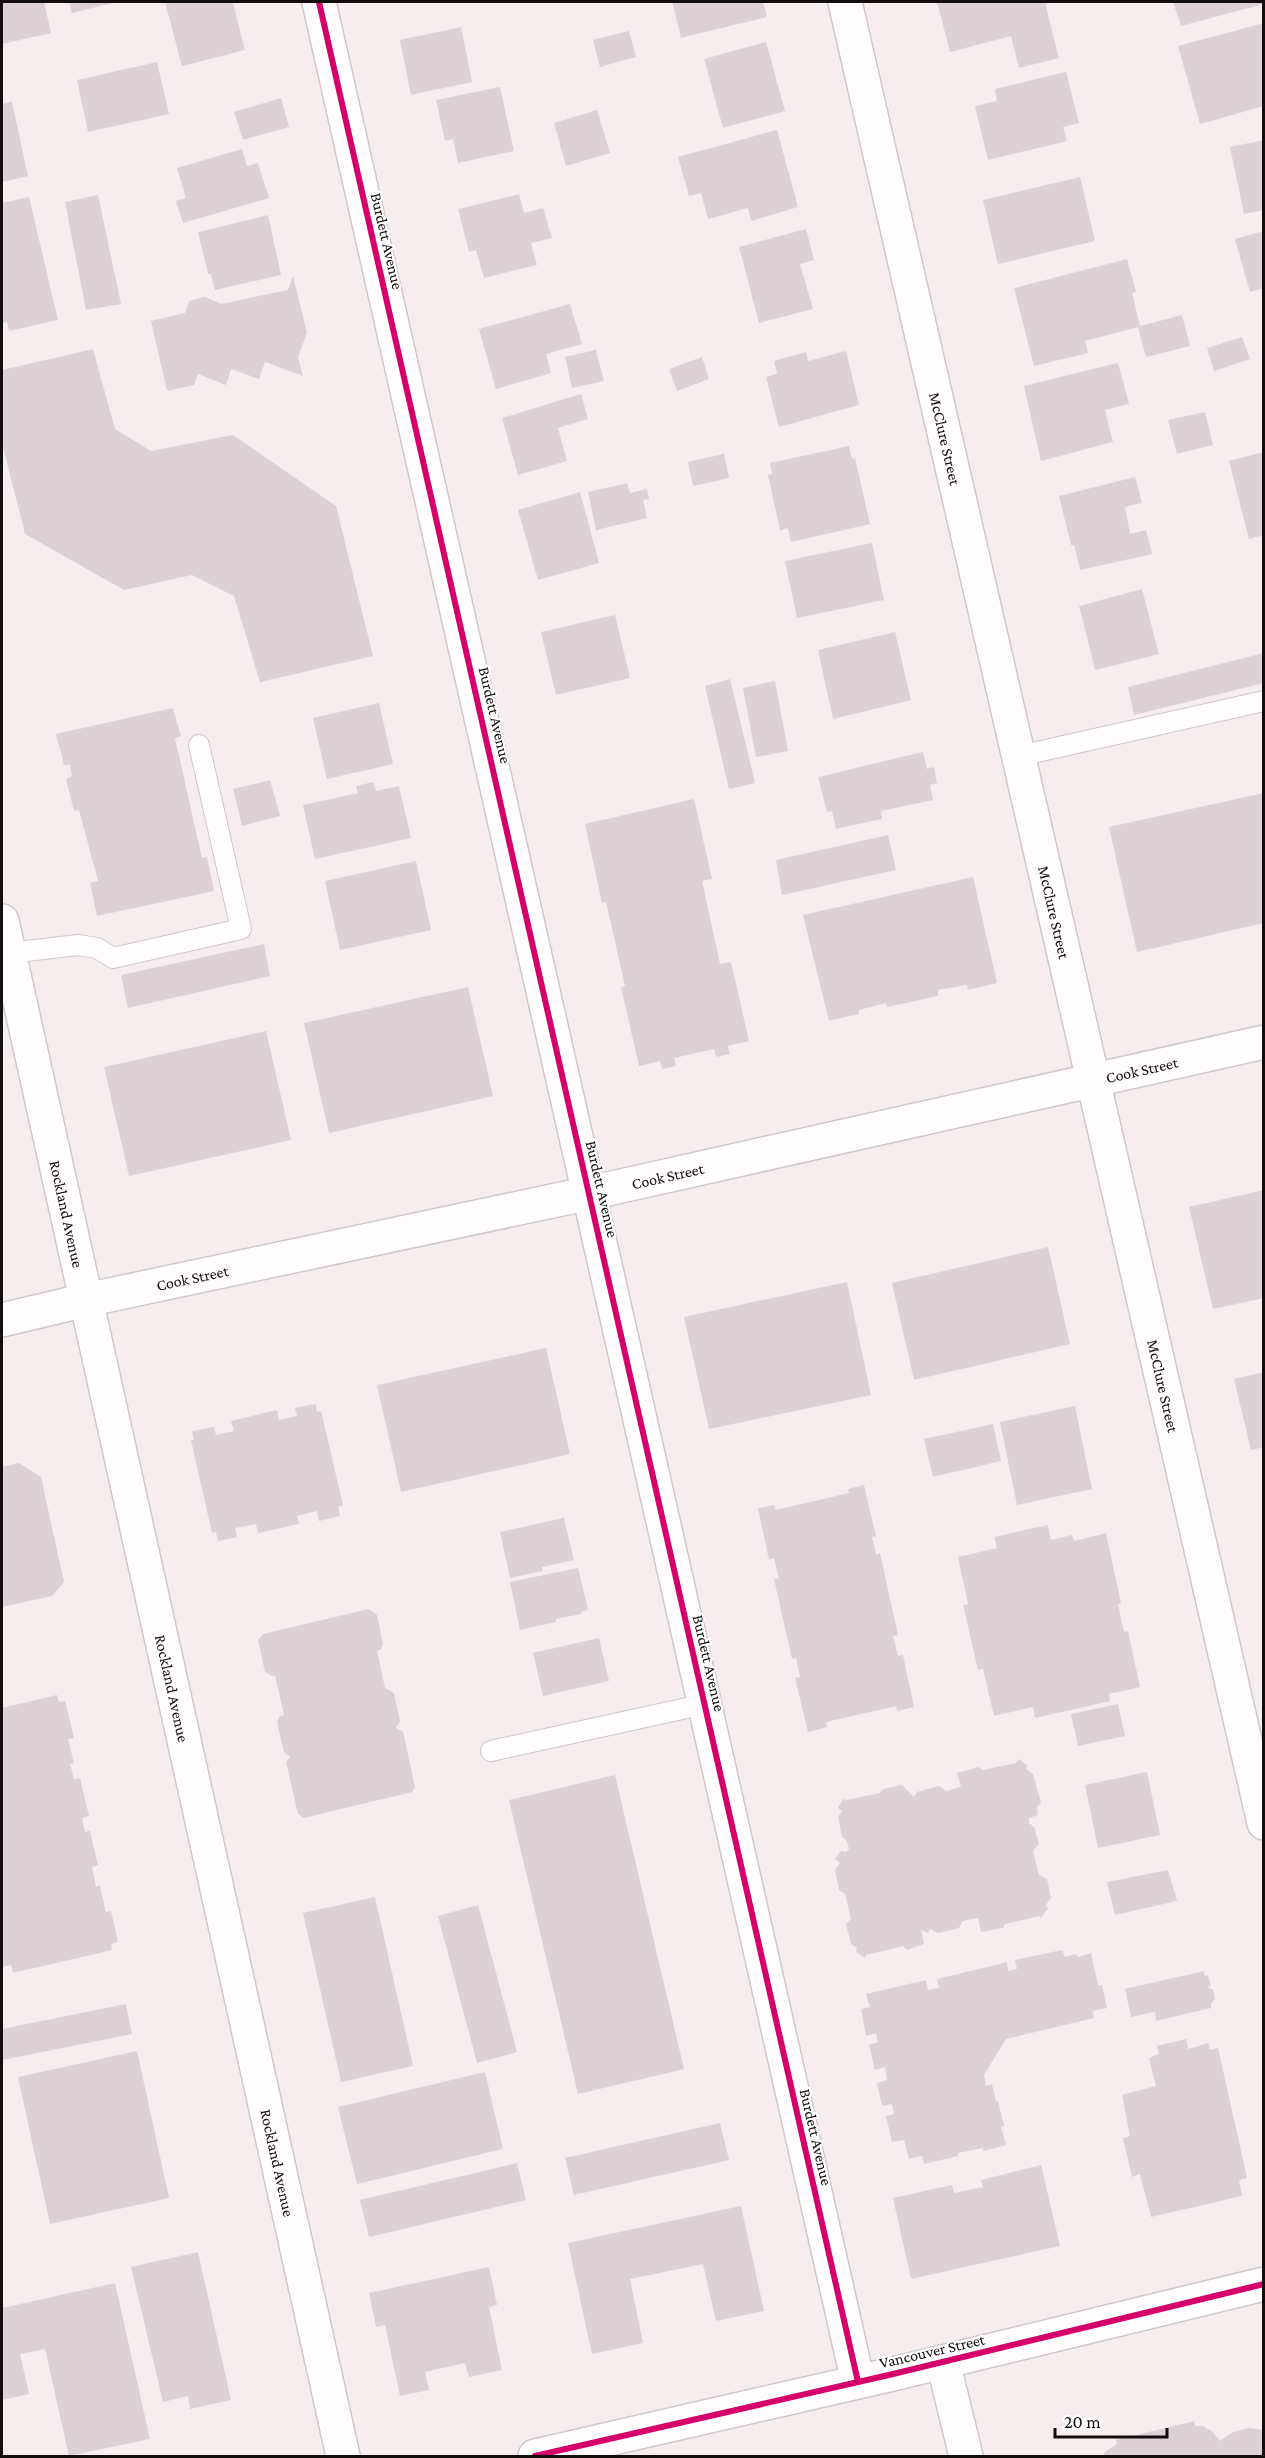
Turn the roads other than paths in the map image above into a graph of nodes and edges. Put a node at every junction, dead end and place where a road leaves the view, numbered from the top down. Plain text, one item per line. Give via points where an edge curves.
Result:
1 (319, 2) edge
2 (845, 2) edge
3 (1263, 701) edge
4 (199, 745) dead end
5 (1019, 756) junction
6 (2, 921) edge
7 (9, 952) junction
8 (1263, 1042) edge
9 (1094, 1080) junction
10 (590, 1193) junction
11 (86, 1300) junction
12 (2, 1320) edge
13 (705, 1704) junction
14 (491, 1751) dead end
15 (1263, 1823) edge
16 (1263, 2284) edge
17 (943, 2362) junction
18 (858, 2382) junction
19 (343, 2457) edge
20 (536, 2457) edge
21 (966, 2457) edge

1 - 10 street, Burdett Avenue
2 - 5 street, McClure Street
3 - 5 lane
4 - 7 lane via 241,929 113,958 97,948 78,945
5 - 9 street, McClure Street
6 - 7 street, Rockland Avenue
7 - 11 street, Rockland Avenue
8 - 9 street, Cook Street
9 - 10 street, Cook Street
9 - 15 street, McClure Street
10 - 11 street, Cook Street
10 - 13 street, Burdett Avenue
11 - 12 street, Cook Street
11 - 19 street, Rockland Avenue
13 - 14 lane
13 - 18 street, Burdett Avenue
16 - 17 street, Vancouver Street
17 - 18 street, Vancouver Street
17 - 21 street
18 - 20 street, Vancouver Street

